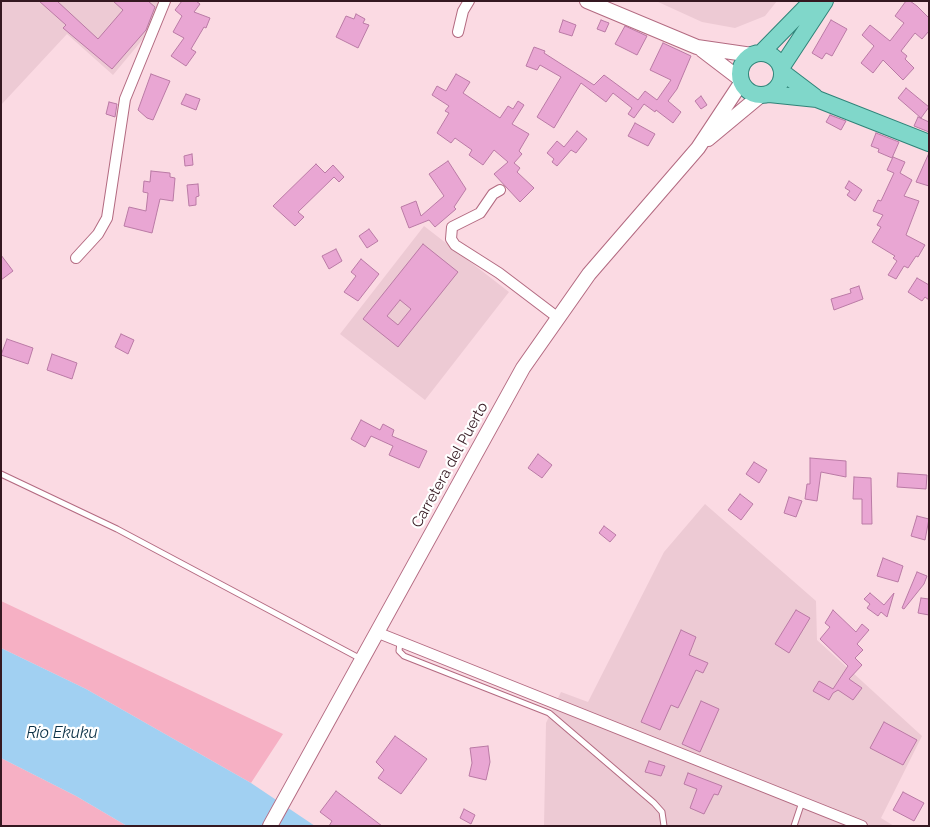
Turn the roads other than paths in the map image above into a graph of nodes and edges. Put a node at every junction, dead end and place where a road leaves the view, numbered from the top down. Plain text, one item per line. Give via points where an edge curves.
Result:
1 (165, 1) edge
2 (469, 1) edge
3 (587, 1) edge
4 (812, 1) edge
5 (825, 1) edge
6 (458, 32) dead end
7 (697, 47) junction
8 (756, 54) junction
9 (782, 70) junction
10 (741, 81) junction
11 (765, 95) junction
12 (817, 99) junction
13 (929, 143) edge
14 (698, 148) junction
15 (500, 190) dead end
16 (76, 258) dead end
17 (557, 317) junction
18 (1, 474) edge
19 (376, 632) junction
20 (400, 642) junction
21 (362, 659) junction
22 (802, 802) junction
23 (270, 826) edge
24 (664, 826) edge
25 (794, 826) edge
26 (862, 826) edge

1 - 16 street via 125,99 107,218 98,234
2 - 6 street
3 - 7 main road
4 - 8 main road
5 - 9 main road
7 - 8 main road
7 - 10 main road
8 - 9 main road via 776,59
8 - 10 main road via 742,65
9 - 11 main road via 779,85
9 - 12 main road
10 - 11 main road via 749,92
10 - 14 main road, Carretera del Puerto
11 - 12 main road
11 - 14 main road, Carretera del Puerto
12 - 13 main road
14 - 17 main road, Carretera del Puerto via 588,274
15 - 17 street via 493,194 480,213 452,227 451,239
17 - 19 main road, Carretera del Puerto via 523,368
18 - 21 lane via 117,529
19 - 20 street
19 - 21 main road, Carretera del Puerto
20 - 22 street
20 - 24 lane via 404,656 549,713 654,803 662,812
21 - 23 main road, Carretera del Puerto
22 - 25 lane
22 - 26 street

